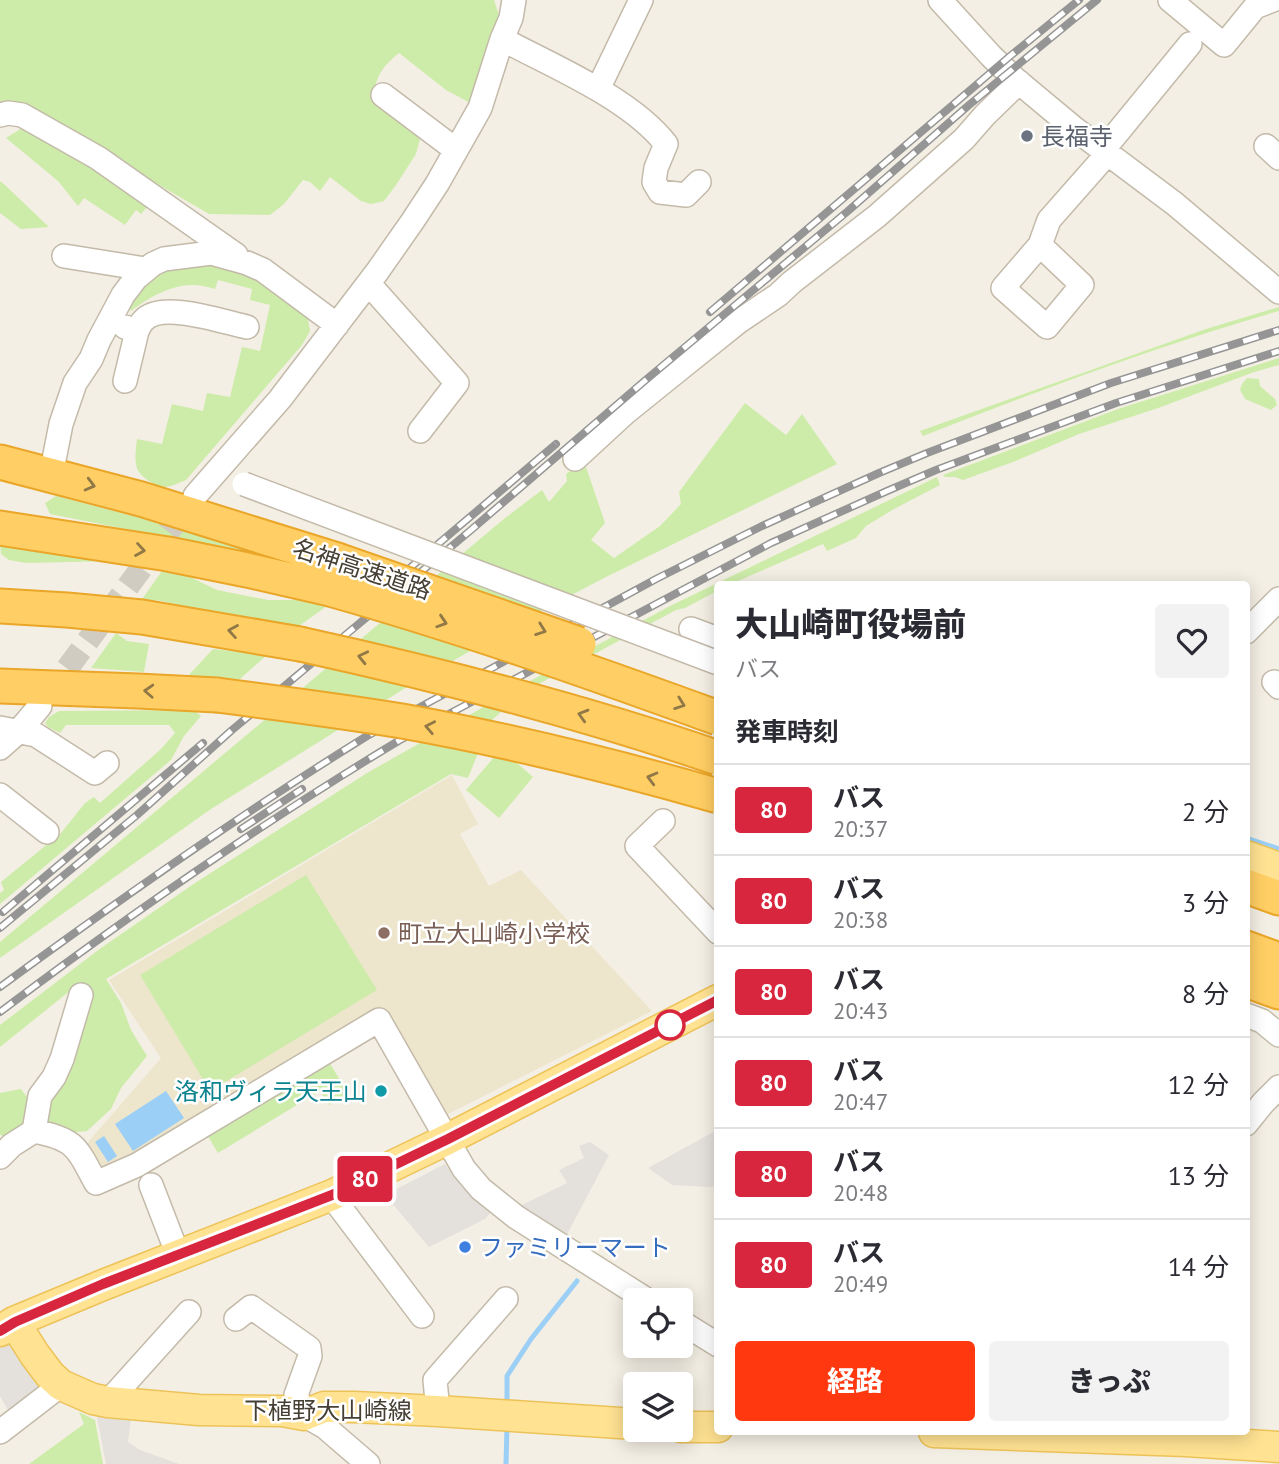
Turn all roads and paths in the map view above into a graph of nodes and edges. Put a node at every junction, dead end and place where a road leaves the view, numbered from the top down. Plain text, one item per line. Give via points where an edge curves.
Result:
1 (514, 0) edge
2 (641, 0) edge
3 (940, 0) edge
4 (1170, 0) edge
5 (1273, 0) edge
6 (502, 40) junction
7 (1190, 44) dead end
8 (1017, 80) junction
9 (598, 89) junction
10 (383, 95) dead end
11 (0, 115) edge
12 (456, 150) junction
13 (1106, 151) junction
14 (699, 182) dead end
15 (1040, 245) dead end
16 (64, 256) dead end
17 (247, 263) junction
18 (145, 270) junction
19 (1275, 283) edge
20 (369, 284) junction
21 (108, 322) junction
22 (337, 326) junction
23 (247, 327) dead end
24 (137, 331) junction
25 (125, 381) dead end
26 (419, 431) dead end
27 (575, 459) dead end
28 (0, 462) edge
29 (216, 473) junction
30 (51, 475) junction
31 (195, 496) tunnel mouth
32 (0, 528) edge
33 (333, 575) junction
34 (1279, 599) edge
35 (0, 606) edge
36 (691, 628) dead end
37 (1250, 628) edge
38 (714, 637) edge
39 (714, 661) edge
40 (0, 686) edge
41 (714, 693) edge
42 (40, 706) tunnel mouth
43 (714, 717) edge
44 (9, 730) edge
45 (0, 748) edge
46 (714, 757) edge
47 (107, 763) dead end
48 (0, 795) edge
49 (714, 795) edge
50 (663, 821) dead end
51 (47, 832) dead end
52 (1250, 857) edge
53 (1279, 868) edge
54 (1250, 887) edge
55 (1279, 898) edge
56 (1250, 910) edge
57 (1279, 921) edge
58 (714, 928) edge
59 (1250, 949) edge
60 (1279, 960) edge
61 (1250, 981) edge
62 (1279, 992) edge
63 (81, 995) dead end
64 (714, 1002) edge
65 (1250, 1016) edge
66 (1279, 1035) edge
67 (1279, 1087) edge
68 (1250, 1119) edge
69 (34, 1131) junction
70 (448, 1139) junction
71 (0, 1157) edge
72 (151, 1185) dead end
73 (332, 1195) junction
74 (178, 1255) junction
75 (628, 1288) edge
76 (506, 1299) dead end
77 (190, 1312) dead end
78 (422, 1315) dead end
79 (236, 1319) dead end
80 (7, 1327) edge
81 (693, 1329) edge
82 (714, 1343) edge
83 (61, 1385) junction
84 (108, 1402) junction
85 (438, 1410) junction
86 (304, 1415) junction
87 (623, 1423) edge
88 (693, 1427) edge
89 (714, 1427) edge
90 (0, 1432) edge
91 (1036, 1435) edge
92 (1279, 1447) edge
93 (368, 1464) edge

1 - 6 street
2 - 9 street
3 - 8 street
4 - 5 street via 1224,45 1255,7
6 - 9 street
6 - 12 street via 480,108
7 - 13 street
8 - 13 street
8 - 27 street via 964,139 886,208 625,413
9 - 14 street via 638,115 666,144 654,182 660,192 687,195
10 - 12 street
11 - 17 street via 22,115 98,158
12 - 20 street
13 - 15 street via 1049,220
13 - 19 street
16 - 18 street
17 - 18 street via 211,253 164,259
17 - 22 street
18 - 21 street
20 - 22 street
20 - 26 street via 457,383
21 - 24 street
21 - 30 street via 75,383
22 - 29 street
23 - 24 street via 172,311 155,313 143,320
24 - 25 street
28 - 30 highway, 名神高速道路
29 - 31 street
29 - 39 street, bridge
30 -> 33 highway, 名神高速道路 via 141,499
32 -> 33 highway, 名神高速道路 via 247,570
33 -> 41 highway, 名神高速道路, bridge via 520,623
33 -> 43 highway, 名神高速道路, bridge via 414,613
34 - 37 street
46 -> 35 highway, bridge via 508,694 300,643 142,617
36 - 38 street
49 -> 40 highway, bridge via 599,764 403,722 217,695
42 - 44 street
44 - 45 street
44 - 47 street via 36,735 95,774
48 - 51 street
50 - 58 street via 637,846
52 - 53 main road
54 - 55 highway
56 - 57 highway
59 - 60 highway
61 - 62 highway
63 - 69 street via 62,1059 40,1096
64 - 70 main road
65 - 66 street
67 - 68 street
69 - 70 street via 52,1134 78,1149 96,1183 137,1165 379,1020
69 - 71 street
70 - 73 main road
70 - 75 street via 464,1169 489,1196
72 - 74 street
73 - 74 main road
73 - 78 street
74 - 80 main road
76 - 85 street via 435,1380
77 - 84 street
79 - 86 street via 251,1307 309,1348 296,1395
80 - 83 main road, 下植野大山崎線
81 - 82 street
83 - 84 main road, 下植野大山崎線
83 - 90 street
84 - 86 main road, 下植野大山崎線
85 - 86 main road, 下植野大山崎線 via 324,1407
85 - 87 main road, 下植野大山崎線
86 - 93 street
88 - 89 main road
91 - 92 main road

